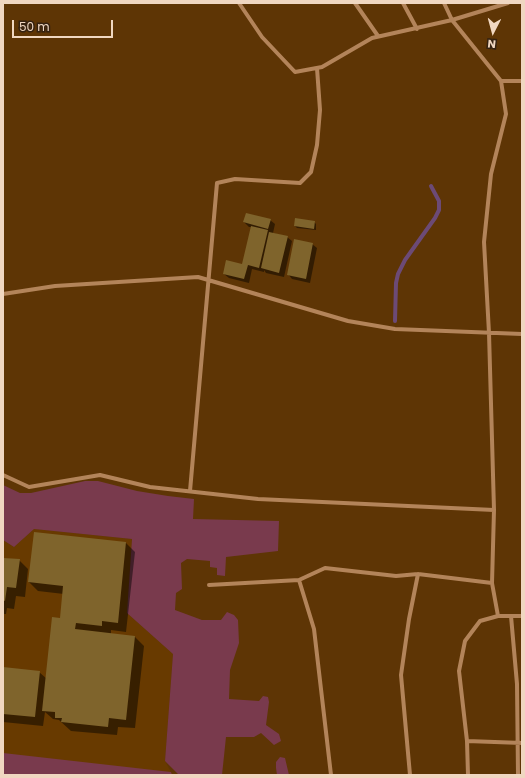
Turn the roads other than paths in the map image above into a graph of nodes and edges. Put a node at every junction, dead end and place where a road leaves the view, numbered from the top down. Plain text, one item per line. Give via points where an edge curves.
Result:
1 (239, 3) edge
2 (355, 3) edge
3 (403, 3) edge
4 (444, 3) edge
5 (505, 3) edge
6 (452, 20) junction
7 (417, 28) junction
8 (378, 36) junction
9 (317, 68) junction
10 (500, 81) junction
11 (522, 81) edge
12 (209, 279) junction
13 (3, 294) edge
14 (489, 333) junction
15 (522, 334) edge
16 (3, 475) edge
17 (190, 491) junction
18 (494, 510) junction
19 (418, 574) junction
20 (299, 580) junction
21 (492, 583) junction
22 (209, 585) dead end
23 (498, 616) junction
24 (511, 616) junction
25 (522, 616) edge
26 (467, 741) junction
27 (520, 743) edge
28 (331, 775) edge
29 (410, 775) edge
30 (468, 775) edge
31 (518, 775) edge

1 - 9 street via 262,37 295,72
2 - 8 street
3 - 7 street
4 - 6 street
5 - 6 street
6 - 7 street
6 - 10 street
7 - 8 street
8 - 9 street via 322,68
9 - 12 street via 320,110 317,145 311,172 300,183 235,179 217,183
10 - 11 street
10 - 14 street via 506,114 491,174 484,242
12 - 13 street via 198,276 55,286
12 - 14 street via 348,321 395,329
12 - 17 street
14 - 15 street
14 - 18 street
16 - 17 street via 29,487 100,475 150,487
17 - 18 street via 258,499
18 - 21 street
19 - 20 street via 396,576 325,568
19 - 21 street
19 - 29 street via 400,675
20 - 22 street
20 - 28 street via 314,629
21 - 23 street
23 - 24 street
23 - 26 street via 480,621 465,641 459,671
24 - 25 street
24 - 27 street
26 - 27 street
26 - 30 street
27 - 31 street

